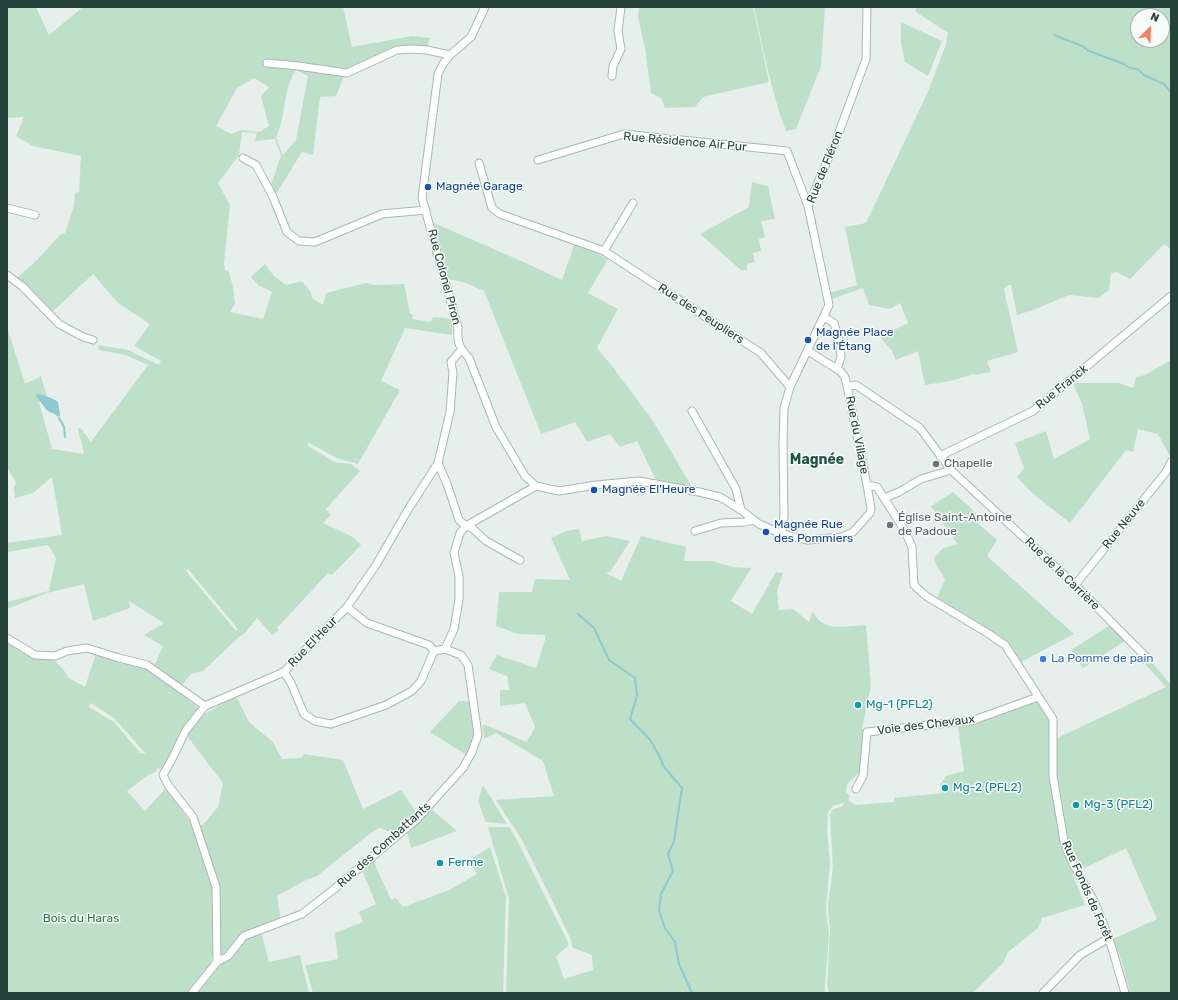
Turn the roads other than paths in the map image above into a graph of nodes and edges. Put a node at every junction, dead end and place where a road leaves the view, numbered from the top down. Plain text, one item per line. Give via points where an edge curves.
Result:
1 (485, 7) edge
2 (621, 7) edge
3 (867, 7) edge
4 (450, 55) junction
5 (267, 63) dead end
6 (612, 76) dead end
7 (243, 158) dead end
8 (538, 160) dead end
9 (479, 162) dead end
10 (633, 203) dead end
11 (808, 206) junction
12 (7, 208) edge
13 (426, 210) junction
14 (35, 215) dead end
15 (604, 251) junction
16 (7, 275) edge
17 (1171, 296) edge
18 (824, 317) junction
19 (93, 340) dead end
20 (461, 350) junction
21 (808, 351) junction
22 (836, 369) junction
23 (847, 386) junction
24 (790, 387) junction
25 (692, 411) dead end
26 (940, 456) junction
27 (1171, 462) edge
28 (438, 463) junction
29 (951, 470) junction
30 (867, 485) junction
31 (536, 486) junction
32 (884, 498) junction
33 (741, 510) junction
34 (752, 520) junction
35 (466, 526) junction
36 (695, 531) dead end
37 (782, 534) junction
38 (520, 560) dead end
39 (1075, 585) junction
40 (347, 607) junction
41 (7, 638) edge
42 (445, 649) junction
43 (434, 651) junction
44 (1146, 657) dead end
45 (284, 672) junction
46 (1038, 697) junction
47 (205, 706) junction
48 (856, 789) dead end
49 (1109, 938) junction
50 (217, 962) junction
51 (192, 993) edge
52 (1042, 993) edge
53 (1125, 993) edge

1 - 4 street, Rue Colonel Piron via 471,37
2 - 6 street via 618,31 621,49 613,66
3 - 11 street, Rue de Fléron via 866,59
4 - 5 street via 411,48 397,50 347,73
4 - 13 street, Rue Colonel Piron via 438,74 422,198
7 - 13 street via 256,165 274,197 287,232 299,241 316,242 382,214
8 - 11 street, Rue Résidence Air Pur via 624,134 788,151
9 - 15 street, Rue des Peupliers via 492,208 500,214
10 - 15 street
11 - 18 street, Rue de Fléron via 829,306
12 - 14 street
13 - 20 street, Rue Colonel Piron via 458,328 457,341
15 - 24 street, Rue des Peupliers via 761,353
16 - 19 street via 22,286 59,324
17 - 26 street, Rue Franck via 1033,411
18 - 21 street, Rue de Fléron
18 - 22 street via 834,323 840,344 842,357
20 - 28 street, Rue El'Heur via 451,362 453,373 450,412
20 - 31 street, Rue Colonel Piron via 469,358 496,427 525,476
21 - 22 street
21 - 24 street, Rue de Fléron
22 - 23 street via 843,374
23 - 26 street, Rue de la Carrière via 856,385 920,428
23 - 30 street, Rue du Village
24 - 37 street, Rue de Fléron via 784,411
25 - 33 street via 736,488
26 - 29 street, Rue de la Carrière
27 - 39 street, Rue Neuve via 1166,472
28 - 35 street via 459,520
28 - 40 street, Rue El'Heur via 376,565
29 - 32 street via 921,479
29 - 39 street, Rue de la Carrière
30 - 32 street, Rue du Village via 877,487
30 - 37 street, Rue du Village via 870,513 853,532 842,537 808,540
31 - 33 street via 559,491 639,481 720,497
31 - 35 street
32 - 46 street, Rue Fonds de Forêt via 912,547 914,585 926,596 1005,645
33 - 34 street
34 - 36 street via 721,523
34 - 37 street
35 - 38 street via 486,541
35 - 42 street via 460,532 454,553 459,600 454,629
39 - 44 street, Rue de la Carrière
40 - 43 street via 367,623 429,645
40 - 45 street, Rue El'Heur
41 - 47 street via 35,655 55,656 87,648 147,665
42 - 43 street
42 - 50 street, Rue des Combattants via 461,655 468,665 478,735 463,768 417,819 333,890 302,914 244,936 228,956
43 - 45 street via 421,680 412,691 386,705 331,724 315,721 304,714
45 - 47 street, Rue El'Heur
46 - 48 street, Voie des Chevaux via 974,720 867,732 863,776
46 - 49 street, Rue Fonds de Forêt via 1053,719 1053,776 1064,841 1073,864 1095,903
47 - 50 street, Rue El'Heur via 186,730 163,775 193,817 216,887
49 - 52 street via 1080,955
49 - 53 street, Rue Fonds de Forêt
50 - 51 street, Rue des Combattants

